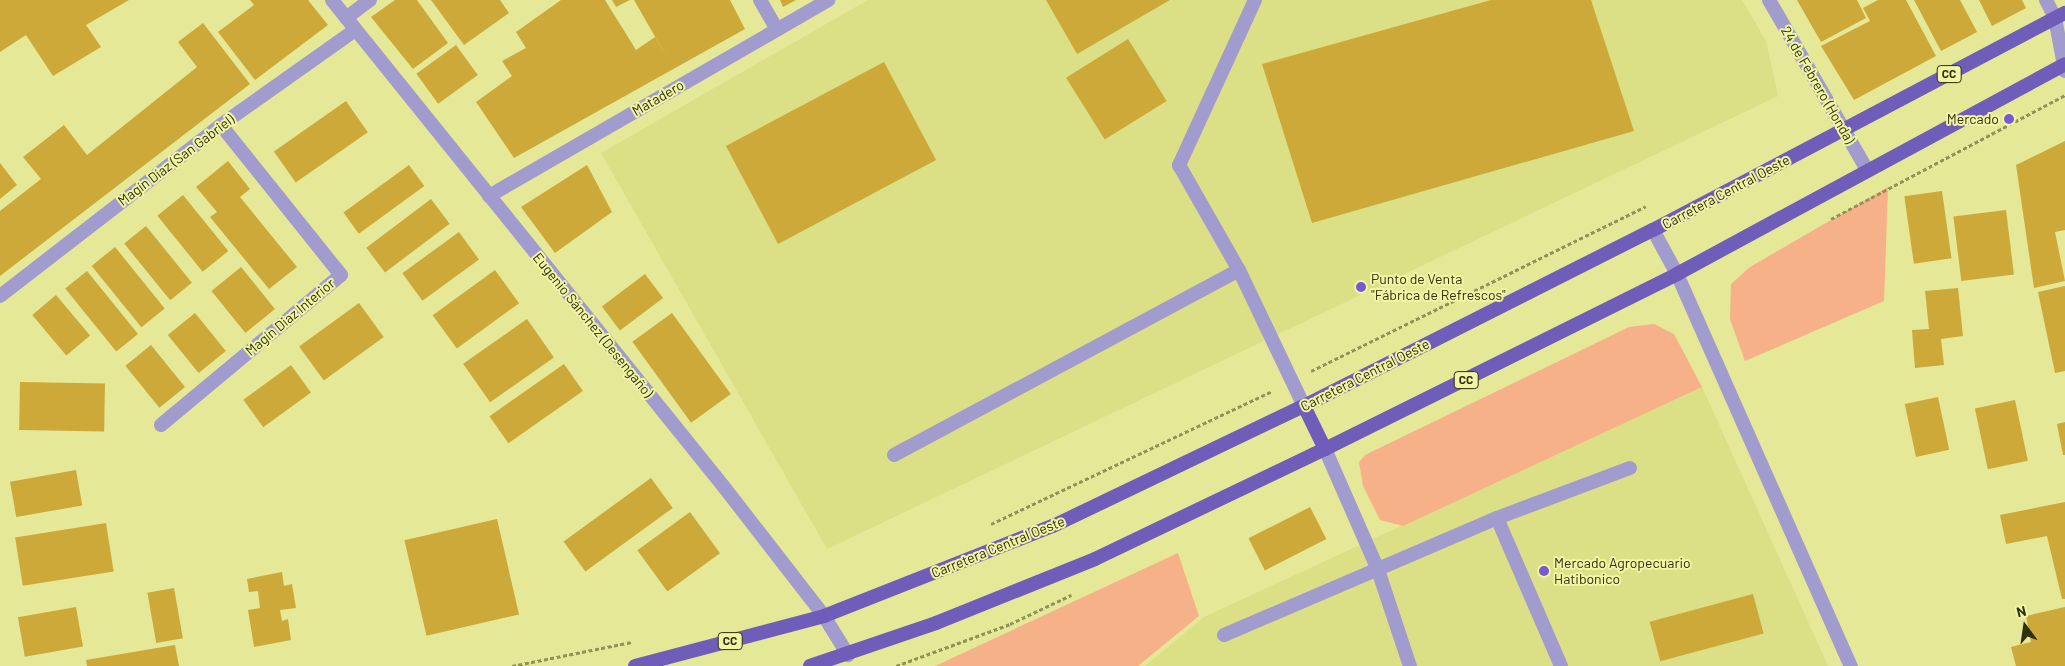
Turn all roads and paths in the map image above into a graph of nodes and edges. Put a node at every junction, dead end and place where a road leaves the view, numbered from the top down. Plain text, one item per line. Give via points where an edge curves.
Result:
1 (332, 0) edge
2 (370, 0) edge
3 (760, 0) edge
4 (828, 0) edge
5 (1256, 0) edge
6 (1769, 0) edge
7 (2046, 0) edge
8 (2060, 15) edge
9 (346, 18) junction
10 (777, 29) junction
11 (355, 30) junction
12 (2065, 66) edge
13 (221, 126) junction
14 (1844, 130) junction
15 (1867, 170) junction
16 (489, 196) junction
17 (1653, 230) junction
18 (1239, 270) junction
19 (1677, 274) junction
20 (0, 296) edge
21 (1304, 406) junction
22 (161, 425) dead end
23 (1325, 449) junction
24 (894, 455) dead end
25 (1630, 468) dead end
26 (1497, 518) junction
27 (1378, 570) junction
28 (824, 616) junction
29 (1224, 635) dead end
30 (848, 655) junction
31 (635, 666) edge
32 (810, 666) edge
33 (1410, 666) edge
34 (1561, 666) edge
35 (1851, 666) edge

1 - 9 street, Eugenio Sánchez (Desengaño)
2 - 9 street
3 - 10 street
4 - 10 street, Matadero
5 - 18 street via 1179,165
6 - 14 street, 24 de Febrero (Honda)
7 - 8 street
8 - 12 street
8 - 14 main road, Carretera Central Oeste / CC
9 - 11 street, Eugenio Sánchez (Desengaño)
10 - 16 street, Matadero
11 - 13 street, Magín Díaz (San Gabriel)
11 - 16 street, Eugenio Sánchez (Desengaño)
12 - 15 main road, CC
13 - 20 street, Magín Díaz (San Gabriel)
13 - 22 street, Magín Diaz Interior via 341,275
14 - 15 street, 24 de Febrero (Honda)
14 - 17 main road, Carretera Central Oeste / CC
15 - 19 main road, CC
16 - 28 street, Eugenio Sánchez (Desengaño)
17 - 19 street
17 - 21 main road, Carretera Central Oeste / CC
18 - 21 street
18 - 24 street
19 - 23 main road, CC
19 - 35 street
21 - 23 main road
21 - 28 main road, Carretera Central Oeste / CC via 1053,526
23 - 27 street
23 - 30 main road, CC via 1095,559
25 - 26 street
26 - 27 street
26 - 34 street
27 - 29 street
27 - 33 street
28 - 30 street, Eugenio Sánchez (Desengaño)
28 - 31 main road, Carretera Central Oeste / CC
30 - 32 main road, CC

